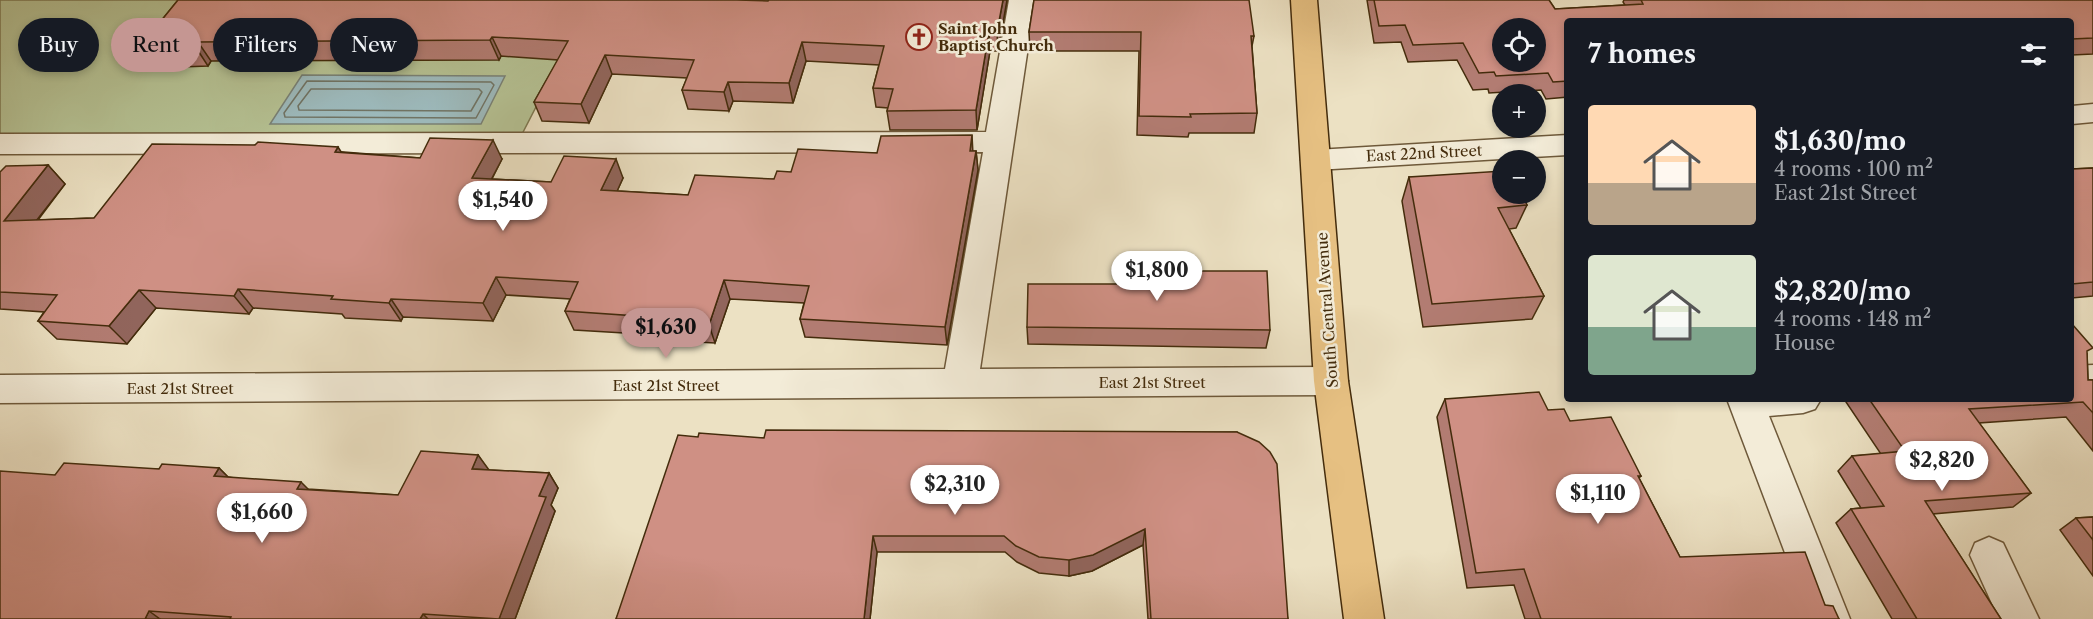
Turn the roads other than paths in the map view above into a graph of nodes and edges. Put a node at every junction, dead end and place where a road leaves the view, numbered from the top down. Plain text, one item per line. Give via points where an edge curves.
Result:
1 (1022, 0) edge
2 (1304, 0) edge
3 (2093, 113) edge
4 (2074, 115) edge
5 (999, 142) junction
6 (0, 144) edge
7 (1564, 145) edge
8 (1316, 160) junction
9 (2093, 379) edge
10 (2074, 380) edge
11 (1331, 381) junction
12 (960, 384) junction
13 (0, 389) edge
14 (1746, 402) edge
15 (1989, 555) dead end
16 (1364, 619) edge
17 (1830, 619) edge
18 (2019, 619) edge

1 - 5 street
2 - 8 main road, South Central Avenue
3 - 4 street
5 - 6 street
5 - 12 street
7 - 8 street, East 22nd Street
8 - 11 main road, South Central Avenue
9 - 10 street
11 - 12 street, East 21st Street
11 - 16 main road, South Central Avenue
12 - 13 street, East 21st Street
14 - 17 street
15 - 18 street

